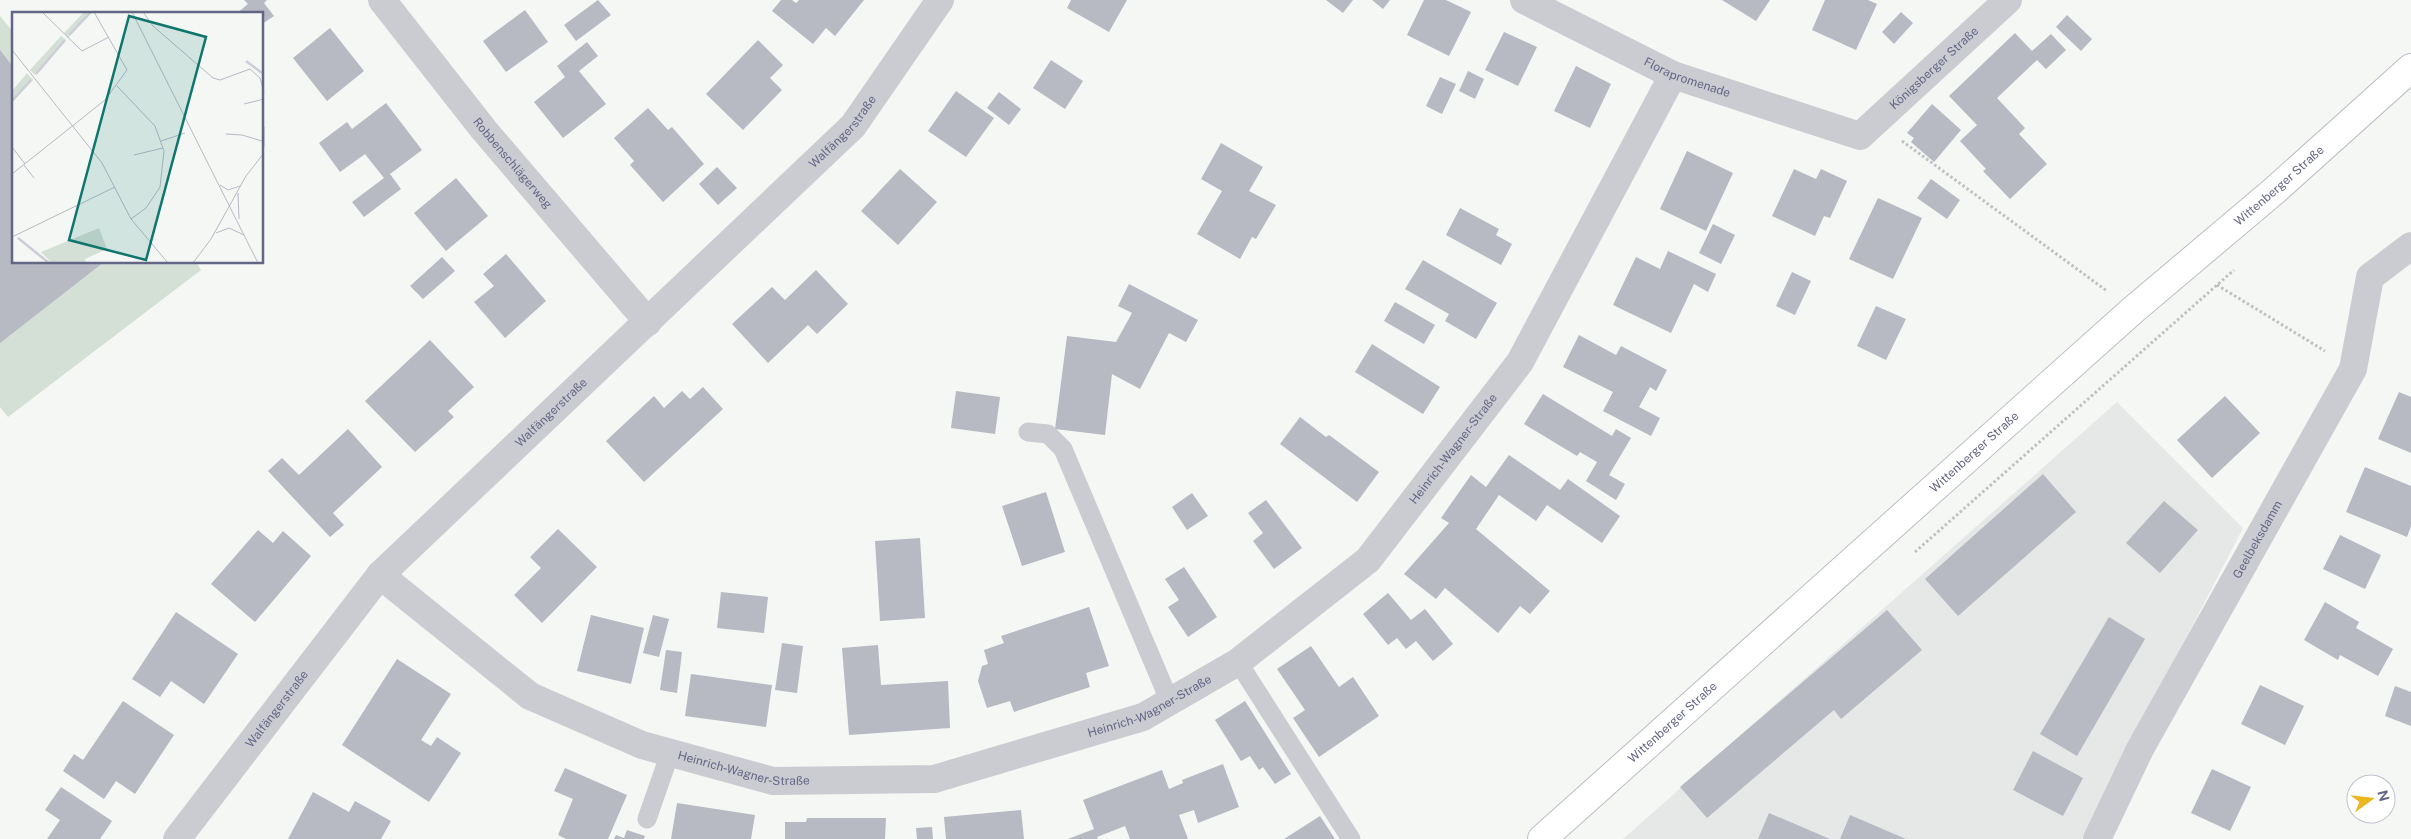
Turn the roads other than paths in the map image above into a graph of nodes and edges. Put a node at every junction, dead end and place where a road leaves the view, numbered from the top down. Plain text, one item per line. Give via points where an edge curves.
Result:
1 (382, 0) edge
2 (940, 0) edge
3 (1524, 0) edge
4 (2008, 0) edge
5 (2411, 68) edge
6 (1673, 75) junction
7 (1868, 129) joint
8 (2411, 246) edge
9 (648, 322) junction
10 (1028, 432) dead end
11 (380, 575) junction
12 (1238, 662) junction
13 (1170, 702) junction
14 (670, 752) junction
15 (647, 819) dead end
16 (177, 839) edge
17 (1350, 839) edge
18 (1542, 839) edge
19 (2097, 839) edge

1 - 9 street, Robbenschlägerweg via 484,130
2 - 9 street, Walfängerstraße via 853,126
3 - 6 street, Florapromenade
4 - 7 street, Königsberger Straße
5 - 18 main road, Wittenberger Straße via 2274,191 2133,310
6 - 7 street, Florapromenade
6 - 12 street, Heinrich-Wagner-Straße via 1520,362 1368,560
8 - 19 street, Geelbeksdamm via 2370,277 2353,369 2140,749
9 - 11 street, Walfängerstraße
10 - 13 lane via 1048,434 1062,449
11 - 14 street, Heinrich-Wagner-Straße via 530,696 642,745
11 - 16 street, Walfängerstraße
12 - 13 street, Heinrich-Wagner-Straße
12 - 17 lane
13 - 14 street, Heinrich-Wagner-Straße via 1143,717 934,779 773,781
14 - 15 lane

